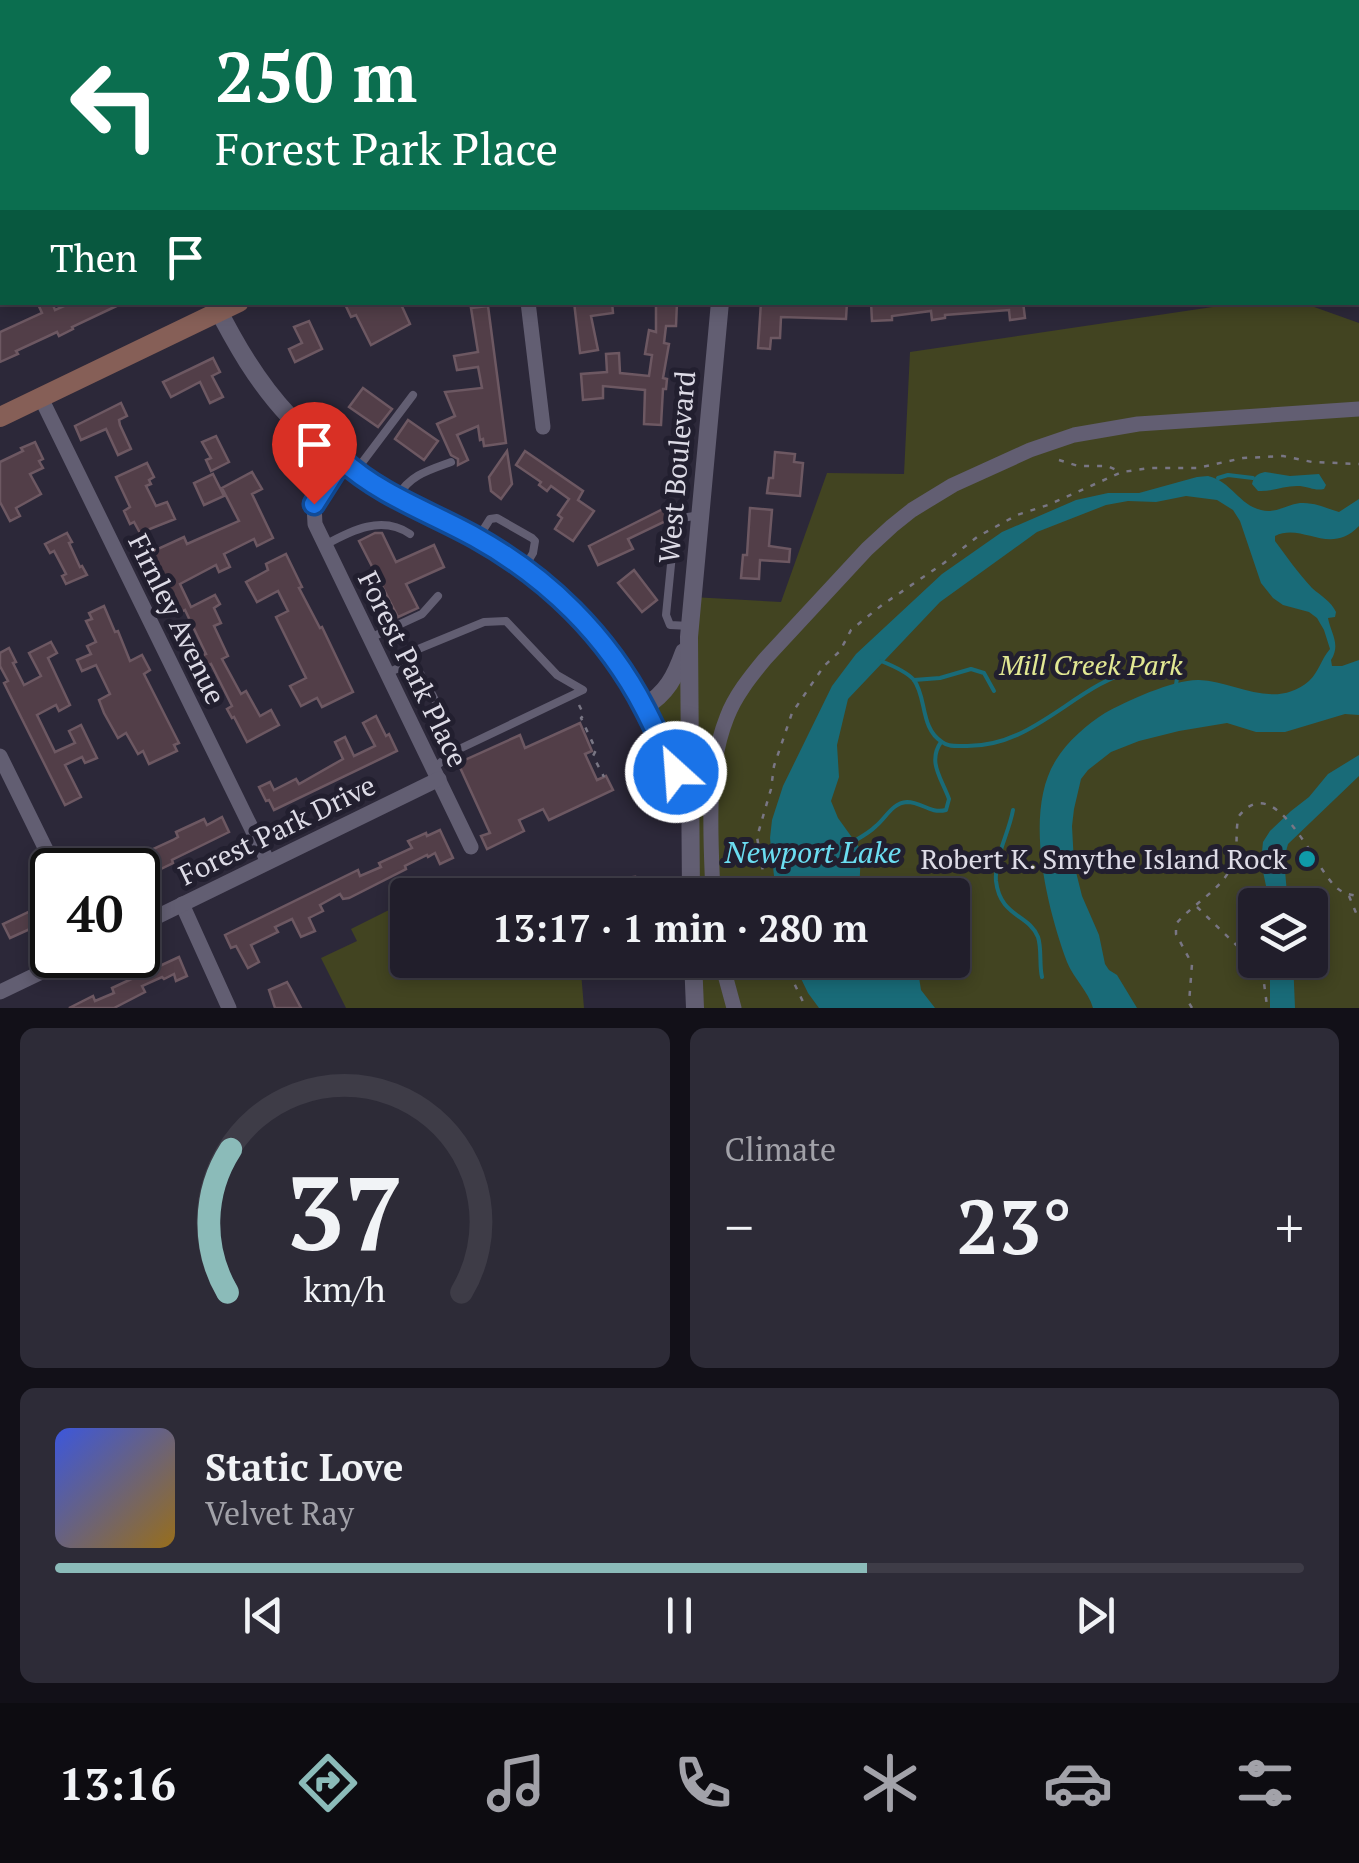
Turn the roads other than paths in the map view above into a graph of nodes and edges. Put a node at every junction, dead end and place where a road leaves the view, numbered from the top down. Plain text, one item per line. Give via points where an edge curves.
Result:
1 (528, 305) edge
2 (720, 305) edge
3 (216, 307) edge
4 (413, 395) dead end
5 (41, 398) junction
6 (1359, 409) edge
7 (0, 417) edge
8 (543, 427) dead end
9 (451, 462) dead end
10 (348, 466) junction
11 (398, 498) junction
12 (700, 515) junction
13 (410, 534) dead end
14 (478, 538) junction
15 (325, 544) junction
16 (524, 568) junction
17 (670, 589) junction
18 (693, 592) junction
19 (438, 596) dead end
20 (690, 631) junction
21 (370, 638) junction
22 (412, 662) junction
23 (387, 673) junction
24 (644, 707) junction
25 (452, 752) junction
26 (0, 756) edge
27 (437, 774) junction
28 (689, 799) junction
29 (471, 847) dead end
30 (45, 848) edge
31 (268, 862) junction
32 (691, 878) edge
33 (713, 878) edge
34 (182, 904) junction
35 (160, 915) edge
36 (30, 978) edge
37 (694, 978) edge
38 (726, 978) edge
39 (0, 992) edge
40 (229, 1008) edge
41 (695, 1008) edge
42 (734, 1008) edge

1 - 8 street
2 - 12 street, West Boulevard
3 - 5 main road
3 - 10 street via 264,387
4 - 10 lane
5 - 7 main road
5 - 31 street, Firnley Avenue
6 - 33 street via 1074,434 988,468 912,510 776,646 728,713 716,752
9 - 11 lane via 414,476
10 - 11 street
10 - 15 street, Forest Park Place via 314,504
11 - 14 street
12 - 17 lane via 675,524
12 - 18 street, West Boulevard
13 - 15 lane via 372,524
14 - 16 street
14 - 16 lane via 497,518 532,538 534,552
15 - 21 street, Forest Park Place
16 - 24 street via 599,638
17 - 18 lane
17 - 20 lane via 670,625
18 - 20 street, West Boulevard
19 - 21 lane via 422,614
20 - 24 street, West Boulevard via 674,679
20 - 28 street, West Boulevard
21 - 23 street, Forest Park Place
22 - 23 lane
22 - 25 lane via 442,716
22 - 25 lane via 412,652 484,622 506,621 557,674 584,690
23 - 27 street, Forest Park Place
24 - 28 street
25 - 27 lane
26 - 30 street
27 - 29 street, Forest Park Place
27 - 31 street, Forest Park Drive
28 - 32 street, West Boulevard
31 - 34 street, Forest Park Drive
34 - 35 street, Forest Park Drive
34 - 40 street
36 - 39 street
37 - 41 street
38 - 42 street

